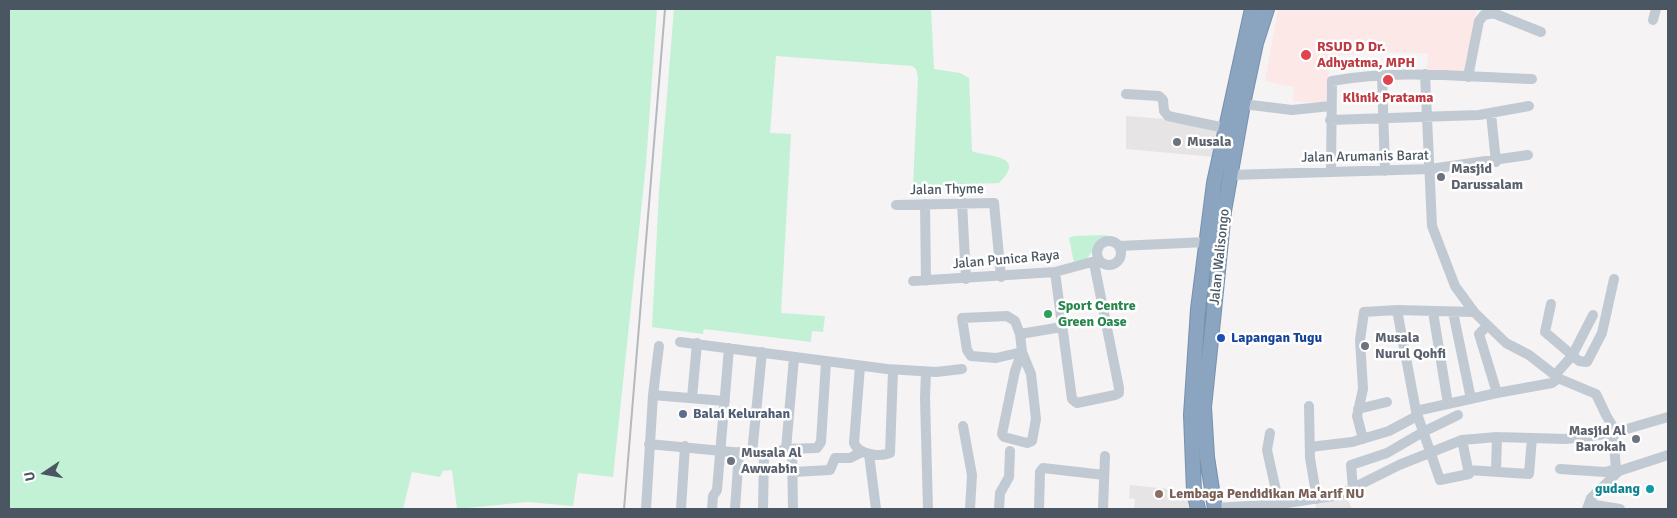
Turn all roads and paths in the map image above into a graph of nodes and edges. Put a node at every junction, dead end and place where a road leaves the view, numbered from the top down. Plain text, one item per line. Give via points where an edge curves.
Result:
1 (1252, 9) edge
2 (1267, 9) edge
3 (1656, 9) edge
4 (1494, 11) edge
5 (1652, 20) dead end
6 (1541, 32) dead end
7 (1425, 74) junction
8 (1382, 75) junction
9 (1468, 77) junction
10 (1532, 79) dead end
11 (1126, 94) dead end
12 (1242, 104) junction
13 (1331, 106) junction
14 (1529, 106) dead end
15 (1491, 114) junction
16 (1426, 116) junction
17 (1384, 118) junction
18 (1330, 120) junction
19 (1225, 128) junction
20 (1528, 155) dead end
21 (1496, 162) junction
22 (1430, 169) junction
23 (1385, 170) junction
24 (1331, 172) junction
25 (1231, 175) junction
26 (962, 202) junction
27 (896, 204) dead end
28 (925, 204) junction
29 (1206, 242) junction
30 (1119, 246) junction
31 (1097, 261) junction
32 (1055, 272) junction
33 (1002, 277) junction
34 (966, 279) junction
35 (1614, 280) dead end
36 (913, 281) dead end
37 (926, 281) junction
38 (1551, 304) dead end
39 (1198, 310) junction
40 (1397, 310) junction
41 (1214, 311) junction
42 (1433, 312) junction
43 (1453, 312) junction
44 (1474, 312) junction
45 (1593, 315) dead end
46 (1487, 326) junction
47 (1062, 329) junction
48 (1021, 336) junction
49 (680, 342) dead end
50 (697, 343) junction
51 (659, 346) dead end
52 (729, 348) junction
53 (762, 352) junction
54 (1022, 352) junction
55 (1572, 356) junction
56 (794, 358) junction
57 (826, 362) junction
58 (860, 366) junction
59 (962, 369) dead end
60 (893, 370) junction
61 (926, 372) junction
62 (1557, 377) junction
63 (1496, 394) junction
64 (653, 395) junction
65 (692, 398) junction
66 (1471, 398) junction
67 (725, 401) junction
68 (1387, 402) dead end
69 (1448, 404) junction
70 (1309, 406) dead end
71 (1358, 409) junction
72 (1416, 413) junction
73 (1458, 415) dead end
74 (1668, 418) edge
75 (963, 426) dead end
76 (1423, 432) junction
77 (1615, 432) junction
78 (1270, 433) dead end
79 (1497, 437) junction
80 (1532, 438) junction
81 (1363, 439) junction
82 (1462, 440) junction
83 (649, 444) junction
84 (685, 446) junction
85 (1310, 447) junction
86 (789, 449) junction
87 (720, 450) junction
88 (1010, 451) dead end
89 (1431, 451) junction
90 (739, 452) junction
91 (866, 453) junction
92 (752, 454) junction
93 (764, 455) junction
94 (1668, 455) edge
95 (1105, 456) dead end
96 (1560, 469) dead end
97 (1468, 470) junction
98 (1496, 470) junction
99 (793, 472) junction
100 (1104, 476) junction
101 (1353, 490) junction
102 (1317, 499) junction
103 (1279, 504) junction
104 (1588, 506) edge
105 (1215, 508) edge
106 (646, 509) edge
107 (681, 509) edge
108 (712, 509) edge
109 (735, 509) edge
110 (763, 509) edge
111 (793, 509) edge
112 (876, 509) edge
113 (928, 509) edge
114 (970, 509) edge
115 (999, 509) edge
116 (1039, 509) edge
117 (1103, 509) edge
118 (1198, 509) edge
119 (1620, 509) edge

1 - 19 highway, Jalan Walisongo
2 - 12 highway, Jalan Walisongo
3 - 5 street
4 - 6 street
4 - 9 street via 1479,21
7 - 8 street
7 - 9 street
7 - 16 street
8 - 13 street via 1334,80
8 - 17 street
9 - 10 street
11 - 19 street via 1159,96 1168,116
12 - 13 street via 1292,110
12 - 25 highway, Jalan Walisongo
13 - 18 street
14 - 15 street
15 - 16 street
15 - 21 street
16 - 17 street
16 - 22 street
17 - 18 street
17 - 23 street
18 - 24 street
19 - 29 highway, Jalan Walisongo
20 - 21 street, Jalan Arumanis Barat
21 - 22 street, Jalan Arumanis Barat
22 - 23 street, Jalan Arumanis Barat
22 - 44 street via 1433,232 1455,286
23 - 24 street, Jalan Arumanis Barat
24 - 25 street, Jalan Arumanis Barat
25 - 41 highway, Jalan Walisongo
26 - 28 street, Jalan Thyme
26 - 33 street, Jalan Thyme via 994,203
26 - 34 street
27 - 28 street, Jalan Thyme
28 - 37 street
29 - 30 street
29 - 39 highway, Jalan Walisongo
30 - 31 street via 1112,241 1103,243
30 - 31 street via 1121,255 1116,263
31 - 32 street, Jalan Punica Raya
31 - 47 street via 1119,393 1077,403 1072,399
32 - 33 street, Jalan Punica Raya
32 - 47 street
33 - 34 street, Jalan Punica Raya
34 - 37 street, Jalan Punica Raya
35 - 55 street via 1602,333 1587,362 1582,363
36 - 37 street, Jalan Punica Raya
38 - 55 street via 1545,332
39 - 41 highway
39 - 118 highway, Jalan Walisongo via 1190,416
40 - 42 street
40 - 71 street via 1364,312 1360,340 1363,389
40 - 72 street
41 - 105 highway, Jalan Walisongo via 1204,407
42 - 43 street
42 - 69 street
43 - 44 street
43 - 66 street
44 - 46 street
45 - 55 street
46 - 62 street via 1506,343
46 - 63 street via 1479,334
47 - 48 street
48 - 54 street
48 - 54 street via 1015,321 1007,316 962,318 967,350 971,356 996,358
49 - 50 street
50 - 52 street
50 - 65 street
51 - 64 street
52 - 53 street
52 - 67 street
53 - 56 street
53 - 92 street
54 - 54 street via 1002,434 1027,443 1032,441 1036,418 1031,374
55 - 62 street
56 - 57 street
56 - 86 street
57 - 58 street
57 - 86 street via 820,447
58 - 60 street
58 - 91 street via 854,443
59 - 61 street
60 - 61 street
60 - 91 street via 890,454
61 - 113 street
62 - 63 street via 1552,383
62 - 77 street via 1596,394
63 - 66 street
64 - 65 street
64 - 83 street
65 - 67 street
66 - 69 street
67 - 87 street
68 - 71 street
69 - 72 street
70 - 85 street
71 - 81 street
72 - 76 street
72 - 81 street via 1389,431
73 - 76 street
74 - 77 street
75 - 114 street via 972,475
76 - 89 street
76 - 101 street via 1387,453 1351,465
77 - 80 street via 1566,440
77 - 96 street via 1616,469 1605,472
78 - 103 street via 1267,450
79 - 80 street
79 - 82 street
79 - 98 street
80 - 98 street via 1529,474
81 - 85 street
82 - 89 street
82 - 97 street
83 - 84 street
83 - 106 street
84 - 87 street
84 - 107 street
85 - 102 street
86 - 93 street
86 - 99 street
87 - 90 street
87 - 108 street
88 - 115 street via 1009,477 1000,493
89 - 97 street via 1440,480 1468,475
89 - 101 street
90 - 92 street
90 - 109 street
91 - 99 street via 835,458 830,470
91 - 112 street
92 - 93 street
93 - 110 street
94 - 104 street via 1619,471 1591,498
95 - 100 street
97 - 98 street
99 - 111 street
100 - 116 street via 1043,468 1040,472
100 - 117 street
101 - 102 street
102 - 103 street
103 - 105 street
104 - 119 street

